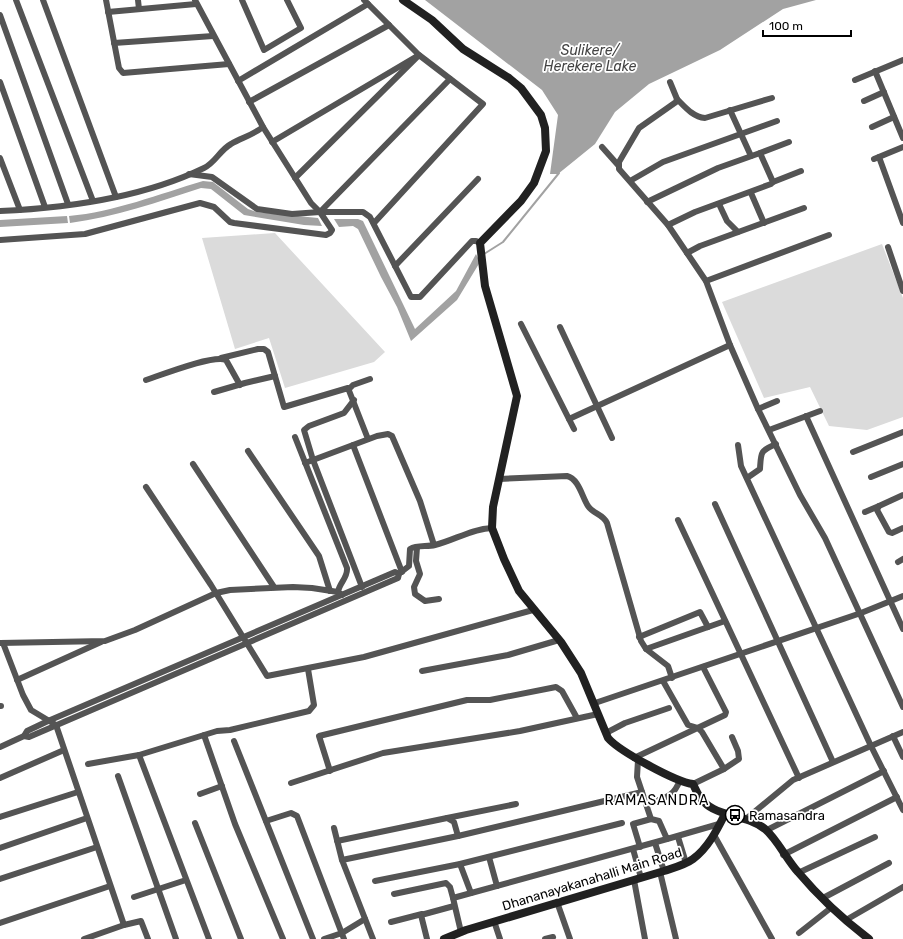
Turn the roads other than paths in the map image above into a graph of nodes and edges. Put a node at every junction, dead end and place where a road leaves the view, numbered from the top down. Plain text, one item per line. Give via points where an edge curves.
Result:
1 (16, 0) edge
2 (42, 0) edge
3 (106, 0) edge
4 (138, 0) edge
5 (242, 0) edge
6 (288, 0) edge
7 (403, 0) edge
8 (196, 2) edge
9 (366, 2) edge
10 (139, 9) junction
11 (108, 12) junction
12 (0, 15) edge
13 (389, 25) junction
14 (213, 36) junction
15 (114, 43) junction
16 (419, 55) junction
17 (902, 60) edge
18 (229, 64) junction
19 (903, 67) edge
20 (876, 71) junction
21 (450, 79) junction
22 (855, 80) dead end
23 (238, 81) junction
24 (0, 82) edge
25 (670, 82) dead end
26 (884, 92) junction
27 (772, 98) dead end
28 (677, 99) junction
29 (864, 101) dead end
30 (249, 102) junction
31 (730, 110) junction
32 (894, 117) junction
33 (777, 121) dead end
34 (263, 127) junction
35 (872, 127) dead end
36 (740, 133) junction
37 (903, 138) edge
38 (272, 142) junction
39 (789, 142) dead end
40 (602, 147) dead end
41 (903, 147) edge
42 (760, 153) junction
43 (751, 156) junction
44 (0, 158) edge
45 (618, 165) junction
46 (801, 171) dead end
47 (189, 174) junction
48 (295, 178) junction
49 (478, 179) dead end
50 (630, 181) junction
51 (773, 182) junction
52 (750, 193) junction
53 (116, 197) junction
54 (93, 201) junction
55 (647, 202) junction
56 (68, 204) junction
57 (718, 204) junction
58 (45, 207) junction
59 (804, 208) dead end
60 (20, 210) junction
61 (0, 211) edge
62 (320, 212) junction
63 (374, 223) junction
64 (764, 223) junction
65 (903, 223) edge
66 (668, 225) junction
67 (738, 232) junction
68 (829, 235) dead end
69 (0, 240) edge
70 (480, 247) junction
71 (888, 247) dead end
72 (687, 253) junction
73 (396, 266) junction
74 (706, 281) junction
75 (903, 291) edge
76 (521, 324) dead end
77 (560, 327) dead end
78 (730, 345) junction
79 (221, 358) junction
80 (276, 376) junction
81 (370, 379) dead end
82 (146, 380) dead end
83 (240, 384) junction
84 (349, 389) junction
85 (214, 392) dead end
86 (354, 400) junction
87 (777, 401) dead end
88 (597, 406) junction
89 (758, 409) junction
90 (820, 411) dead end
91 (806, 416) junction
92 (569, 419) junction
93 (574, 428) dead end
94 (769, 430) junction
95 (903, 432) edge
96 (295, 436) dead end
97 (612, 438) dead end
98 (368, 439) junction
99 (776, 444) junction
100 (353, 445) junction
101 (738, 445) dead end
102 (248, 451) dead end
103 (853, 452) dead end
104 (313, 460) junction
105 (305, 463) junction
106 (193, 464) dead end
107 (903, 464) edge
108 (871, 477) dead end
109 (747, 478) junction
110 (499, 479) junction
111 (146, 487) dead end
112 (903, 495) edge
113 (715, 504) dead end
114 (879, 506) junction
115 (865, 512) dead end
116 (678, 520) dead end
117 (492, 528) junction
118 (903, 528) edge
119 (434, 546) junction
120 (417, 547) junction
121 (401, 573) junction
122 (274, 587) junction
123 (362, 587) junction
124 (330, 591) junction
125 (216, 593) junction
126 (340, 594) junction
127 (903, 596) edge
128 (439, 599) dead end
129 (890, 602) junction
130 (533, 610) junction
131 (861, 614) junction
132 (725, 621) junction
133 (708, 627) junction
134 (817, 628) junction
135 (903, 629) edge
136 (639, 637) junction
137 (105, 640) junction
138 (559, 640) junction
139 (245, 641) junction
140 (779, 642) junction
141 (1, 643) edge
142 (646, 649) junction
143 (741, 655) junction
144 (703, 667) junction
145 (308, 669) junction
146 (422, 672) dead end
147 (672, 678) junction
148 (17, 680) junction
149 (663, 681) junction
150 (595, 703) junction
151 (903, 707) edge
152 (669, 708) dead end
153 (598, 714) junction
154 (577, 718) junction
155 (48, 721) junction
156 (56, 725) junction
157 (698, 728) junction
158 (903, 732) edge
159 (606, 733) junction
160 (204, 735) junction
161 (24, 736) junction
162 (893, 736) junction
163 (732, 737) dead end
164 (234, 741) dead end
165 (871, 746) junction
166 (0, 747) edge
167 (64, 750) junction
168 (139, 755) junction
169 (903, 756) edge
170 (636, 759) junction
171 (833, 762) junction
172 (88, 764) dead end
173 (724, 769) junction
174 (330, 771) junction
175 (884, 771) junction
176 (118, 776) dead end
177 (0, 778) edge
178 (799, 778) junction
179 (680, 780) junction
180 (291, 783) dead end
181 (693, 784) junction
182 (222, 786) junction
183 (78, 792) junction
184 (642, 792) junction
185 (200, 794) dead end
186 (897, 797) junction
187 (516, 804) dead end
188 (646, 804) junction
189 (903, 810) edge
190 (725, 814) junction
191 (0, 817) edge
192 (87, 818) junction
193 (447, 818) junction
194 (747, 818) junction
195 (651, 819) junction
196 (266, 821) junction
197 (195, 823) dead end
198 (622, 823) dead end
199 (719, 824) junction
200 (334, 828) dead end
201 (767, 830) junction
202 (714, 835) junction
203 (458, 836) junction
204 (678, 837) junction
205 (875, 837) dead end
206 (667, 839) junction
207 (337, 841) junction
208 (655, 843) junction
209 (97, 847) junction
210 (640, 847) junction
211 (0, 848) edge
212 (633, 848) junction
213 (784, 855) junction
214 (489, 857) junction
215 (342, 860) junction
216 (686, 863) junction
217 (460, 864) junction
218 (889, 864) dead end
219 (662, 872) junction
220 (798, 873) junction
221 (0, 879) edge
222 (638, 879) junction
223 (186, 880) junction
224 (375, 881) dead end
225 (110, 886) junction
226 (497, 886) junction
227 (903, 887) edge
228 (158, 889) junction
229 (471, 893) junction
230 (394, 894) dead end
231 (134, 897) dead end
232 (452, 898) junction
233 (823, 898) junction
234 (557, 902) junction
235 (454, 906) junction
236 (832, 907) junction
237 (422, 914) junction
238 (365, 919) junction
239 (846, 920) junction
240 (494, 921) junction
241 (391, 922) dead end
242 (0, 923) edge
243 (124, 925) junction
244 (461, 932) junction
245 (799, 933) dead end
246 (343, 936) edge
247 (553, 937) dead end
248 (84, 939) edge
249 (148, 939) edge
250 (176, 939) edge
251 (209, 939) edge
252 (241, 939) edge
253 (283, 939) edge
254 (313, 939) edge
255 (324, 939) edge
256 (373, 939) edge
257 (427, 939) edge
258 (445, 939) edge
259 (500, 939) edge
260 (545, 939) edge
261 (570, 939) edge
262 (645, 939) edge
263 (676, 939) edge
264 (772, 939) edge
265 (869, 939) edge

1 - 54 street
2 - 53 street
3 - 11 street
4 - 10 street
5 - 6 street via 264,50 301,28
7 - 70 street via 432,20 463,49 509,78 521,88 541,115 545,128 546,150 534,183
8 - 10 street
8 - 14 street
9 - 13 street
9 - 23 street
10 - 11 street
11 - 15 street
12 - 56 street
13 - 16 street
13 - 30 street
14 - 15 street
14 - 18 street
15 - 18 street via 119,68 123,73
16 - 21 street
16 - 38 street
16 - 48 street
17 - 19 street
17 - 20 street
18 - 23 street
20 - 22 street
20 - 26 street
21 - 62 street
21 - 63 street via 483,104
23 - 30 street
24 - 58 street
25 - 28 street
26 - 29 street
26 - 32 street
27 - 31 street
28 - 31 street via 700,118
28 - 45 street via 640,128
30 - 34 street
31 - 36 street
32 - 35 street
32 - 37 street
33 - 36 street
34 - 38 street
34 - 47 street via 230,144 204,168
36 - 43 street
36 - 50 street via 663,162
38 - 48 street
39 - 42 street
40 - 45 street
41 - 65 street via 876,158
42 - 43 street
42 - 51 street
43 - 55 street via 718,168
44 - 60 street
45 - 50 street
46 - 51 street
47 - 53 street
47 - 62 street via 212,177 257,209 292,214
48 - 62 street
49 - 73 street
50 - 55 street
51 - 52 street
52 - 57 street
52 - 64 street
53 - 54 street
54 - 56 street
55 - 66 street
56 - 58 street
57 - 66 street
57 - 67 street via 727,221
58 - 60 street
59 - 64 street
60 - 61 street
62 - 63 street via 363,212
62 - 69 street via 332,230 330,234 234,223 210,205 200,203 86,234
63 - 73 street
64 - 67 street
66 - 72 street
67 - 72 street
68 - 74 street
70 - 73 street via 476,240 472,241 418,298 409,295
70 - 110 street via 485,286 517,396
71 - 75 street
72 - 74 street
74 - 78 street
76 - 92 street
77 - 88 street
78 - 88 street
78 - 89 street
79 - 80 street via 264,349 268,352
79 - 82 street
79 - 83 street via 226,360
80 - 83 street
80 - 84 street via 284,407
81 - 84 street
83 - 85 street
84 - 86 street
86 - 98 street
86 - 104 street via 344,413 304,430
87 - 89 street
88 - 92 street
88 - 97 street
89 - 94 street
90 - 91 street
91 - 94 street
91 - 129 street
92 - 93 street
94 - 99 street
95 - 103 street
96 - 105 street
98 - 100 street
98 - 119 street via 388,434 394,437 420,501
99 - 109 street via 763,450 760,454 760,469
99 - 131 street
100 - 104 street
100 - 121 street
101 - 109 street via 741,466
102 - 124 street via 319,556
104 - 105 street
104 - 123 street
105 - 126 street via 347,568 339,585
106 - 122 street
107 - 108 street
109 - 134 street
110 - 117 street
110 - 136 street via 567,476 574,479 589,508 602,516 607,523
111 - 125 street
112 - 114 street
113 - 140 street
114 - 115 street
114 - 118 street via 877,510 887,530 892,533
116 - 132 street
117 - 119 street via 481,528
117 - 130 street via 519,591
119 - 120 street
120 - 121 street via 410,549 409,566
120 - 128 street via 416,561 420,574 414,587 415,594 425,601
121 - 123 street via 395,572
121 - 139 street via 398,578
122 - 124 street
122 - 125 street
123 - 126 street
124 - 126 street
125 - 137 street via 135,630
125 - 139 street
126 - 139 street
127 - 129 street
129 - 131 street
129 - 135 street
130 - 138 street
130 - 145 street via 364,657
131 - 134 street
131 - 151 street
132 - 133 street
132 - 143 street
133 - 136 street via 700,612
133 - 142 street
134 - 140 street
134 - 165 street
136 - 142 street
137 - 141 street
137 - 148 street
138 - 146 street via 508,655
138 - 150 street via 578,667
139 - 145 street via 267,676
139 - 155 street
139 - 156 street
140 - 143 street
140 - 171 street
141 - 148 street
142 - 147 street via 668,666
143 - 144 street
143 - 178 street
144 - 147 street
144 - 157 street via 726,713
145 - 160 street via 314,705 310,710
147 - 149 street
148 - 155 street via 31,710
149 - 150 street
149 - 157 street via 688,725
150 - 153 street
152 - 159 street
153 - 154 street
153 - 159 street
154 - 174 street via 520,731 404,748
154 - 174 street via 562,691 556,687 490,700 467,700 319,736
155 - 156 street
155 - 161 street via 27,731
156 - 161 street via 29,737
156 - 167 street
157 - 170 street
157 - 173 street
158 - 162 street
159 - 170 street via 612,743
160 - 168 street
160 - 182 street
161 - 166 street
162 - 165 street
162 - 169 street
163 - 173 street via 739,759
164 - 196 street
165 - 171 street
165 - 175 street
167 - 177 street
167 - 183 street
168 - 172 street
168 - 223 street
170 - 179 street
170 - 184 street via 637,777
171 - 178 street
173 - 181 street
174 - 180 street
175 - 186 street
175 - 201 street
176 - 228 street
178 - 194 street via 793,780
179 - 181 street
179 - 188 street via 672,794
181 - 190 street via 705,803
182 - 185 street
182 - 253 street
183 - 191 street
183 - 192 street
184 - 188 street
184 - 203 street
186 - 189 street
186 - 213 street
187 - 193 street
188 - 195 street
190 - 194 street
190 - 199 street, Dhananayakanahalli Main Road
192 - 209 street
192 - 211 street
193 - 203 street via 454,822
193 - 207 street
194 - 201 street
195 - 206 street via 659,821
195 - 210 street via 633,824
196 - 246 street via 291,813 297,816
196 - 254 street
197 - 252 street
198 - 214 street
199 - 202 street, Dhananayakanahalli Main Road
199 - 204 street
200 - 207 street
201 - 213 street
202 - 216 street, Dhananayakanahalli Main Road via 700,853
202 - 264 street
203 - 215 street
204 - 206 street
204 - 216 street
205 - 220 street
206 - 208 street
207 - 215 street
208 - 210 street
208 - 219 street
209 - 221 street
209 - 225 street
210 - 212 street
212 - 222 street
212 - 226 street
213 - 220 street
214 - 217 street
214 - 226 street
215 - 238 street
216 - 219 street, Dhananayakanahalli Main Road
217 - 224 street
217 - 229 street
218 - 233 street
219 - 222 street, Dhananayakanahalli Main Road
219 - 263 street
220 - 233 street
222 - 234 street, Dhananayakanahalli Main Road
222 - 262 street
223 - 228 street
223 - 251 street
225 - 242 street
225 - 243 street
226 - 229 street
227 - 239 street
228 - 231 street
228 - 250 street
229 - 232 street
230 - 232 street via 446,882
232 - 235 street
233 - 236 street
234 - 240 street, Dhananayakanahalli Main Road
234 - 261 street
235 - 237 street
235 - 244 street
236 - 239 street
236 - 245 street
237 - 241 street
237 - 257 street via 420,918
238 - 246 street
238 - 256 street
239 - 265 street
240 - 244 street, Dhananayakanahalli Main Road
240 - 259 street
243 - 248 street
243 - 249 street via 141,921
244 - 258 street, Dhananayakanahalli Main Road
246 - 255 street
247 - 260 street

